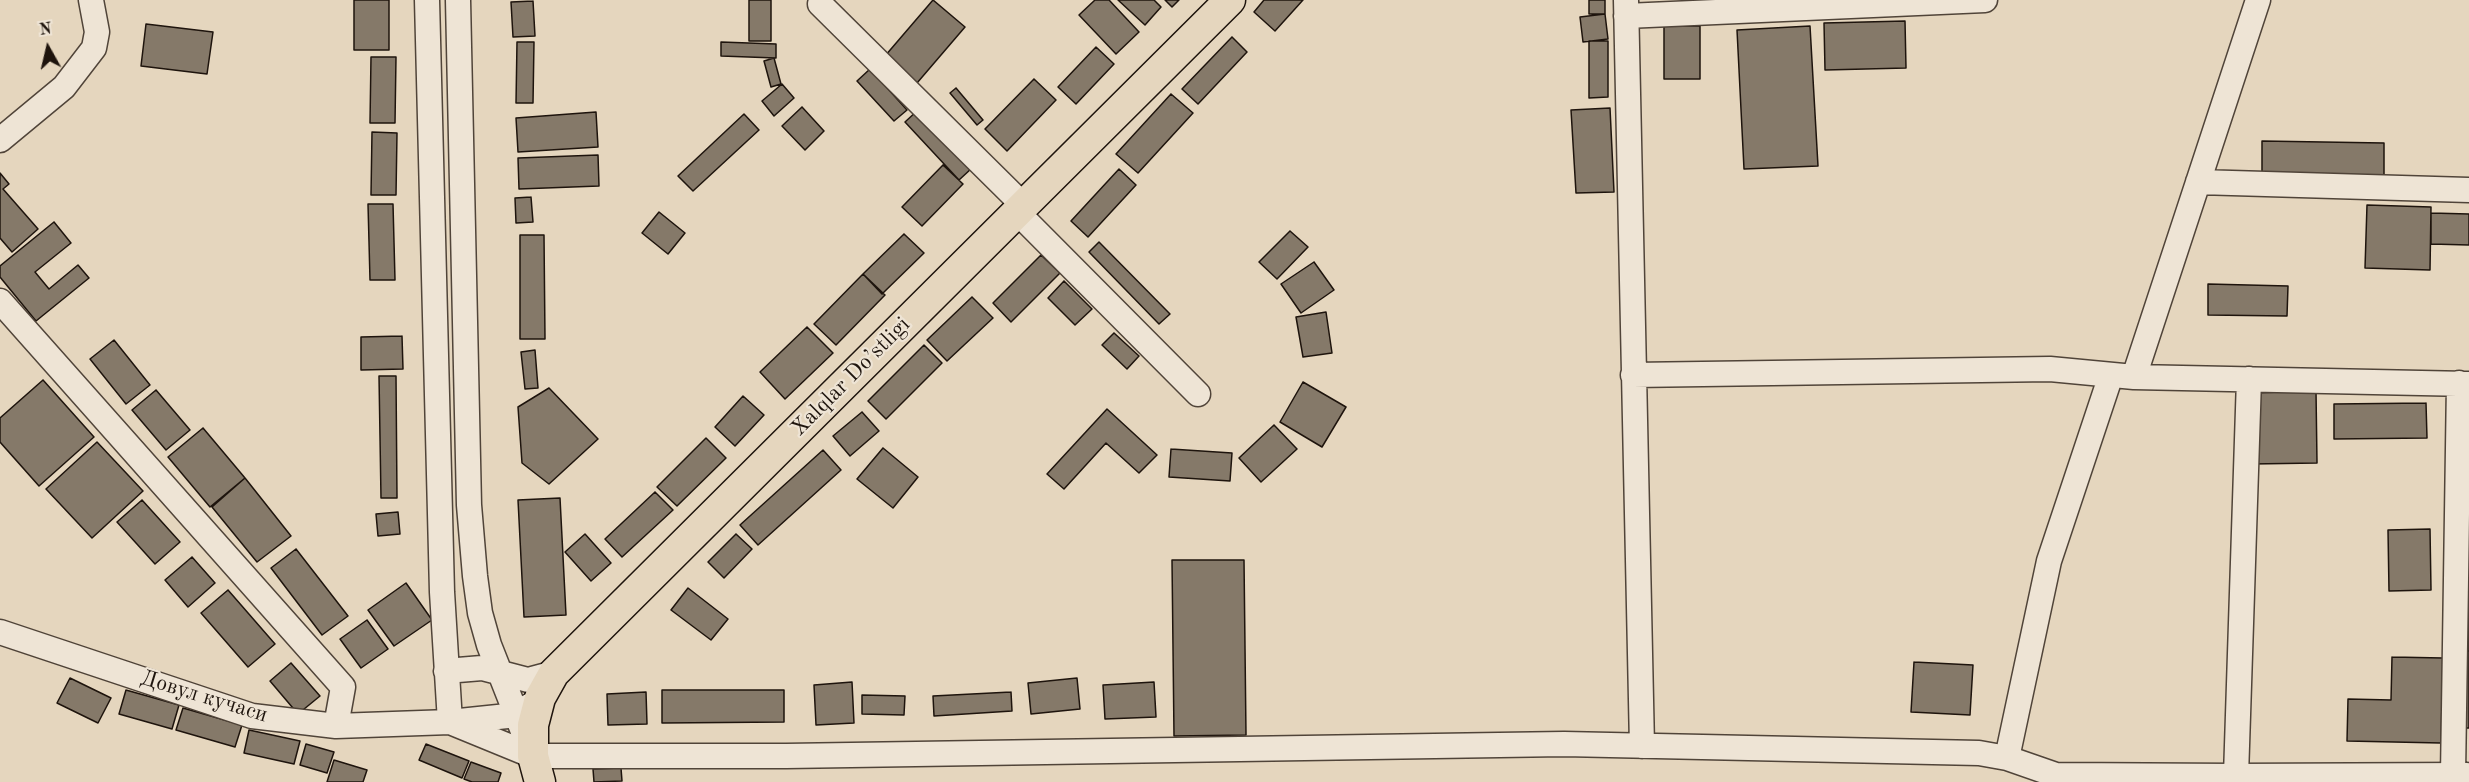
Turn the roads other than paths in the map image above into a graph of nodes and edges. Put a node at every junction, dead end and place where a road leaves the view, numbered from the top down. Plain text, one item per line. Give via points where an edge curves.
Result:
1 (91, 0) edge
2 (428, 0) edge
3 (458, 0) edge
4 (1230, 0) edge
5 (1985, 0) edge
6 (2258, 0) edge
7 (820, 4) dead end
8 (1626, 8) edge
9 (0, 140) edge
10 (2198, 182) junction
11 (2469, 190) edge
12 (1020, 209) junction
13 (0, 302) edge
14 (1633, 375) junction
15 (2123, 376) junction
16 (2248, 379) junction
17 (2464, 383) edge
18 (1198, 394) dead end
19 (0, 632) edge
20 (446, 671) junction
21 (500, 673) junction
22 (537, 696) junction
23 (450, 722) junction
24 (336, 726) junction
25 (1642, 746) junction
26 (2007, 758) junction
27 (537, 769) edge
28 (2461, 775) edge
29 (2236, 776) junction

1 - 9 street via 97,32 94,48 64,87
2 - 20 street
3 - 21 street via 469,505 480,613
4 - 12 main road, Xalqlar Do’stligi
5 - 8 street
6 - 10 street
7 - 12 street
8 - 14 street
10 - 11 street
10 - 15 street
12 - 18 street
12 - 22 main road, Xalqlar Do’stligi
13 - 24 street via 343,687
14 - 15 street via 2050,369
14 - 25 street
15 - 16 street
15 - 26 street via 2049,561
16 - 17 street
16 - 29 street
17 - 28 street
19 - 24 street, Довул кучаси via 252,717
20 - 21 street via 482,668
20 - 23 street
21 - 22 street
21 - 22 street via 528,680
22 - 23 street, Довул кучаси
22 - 27 main road via 533,725
23 - 24 street, Довул кучаси
23 - 27 street
25 - 26 street via 1979,753
25 - 27 street via 786,756
26 - 29 street via 2056,775
28 - 29 street

